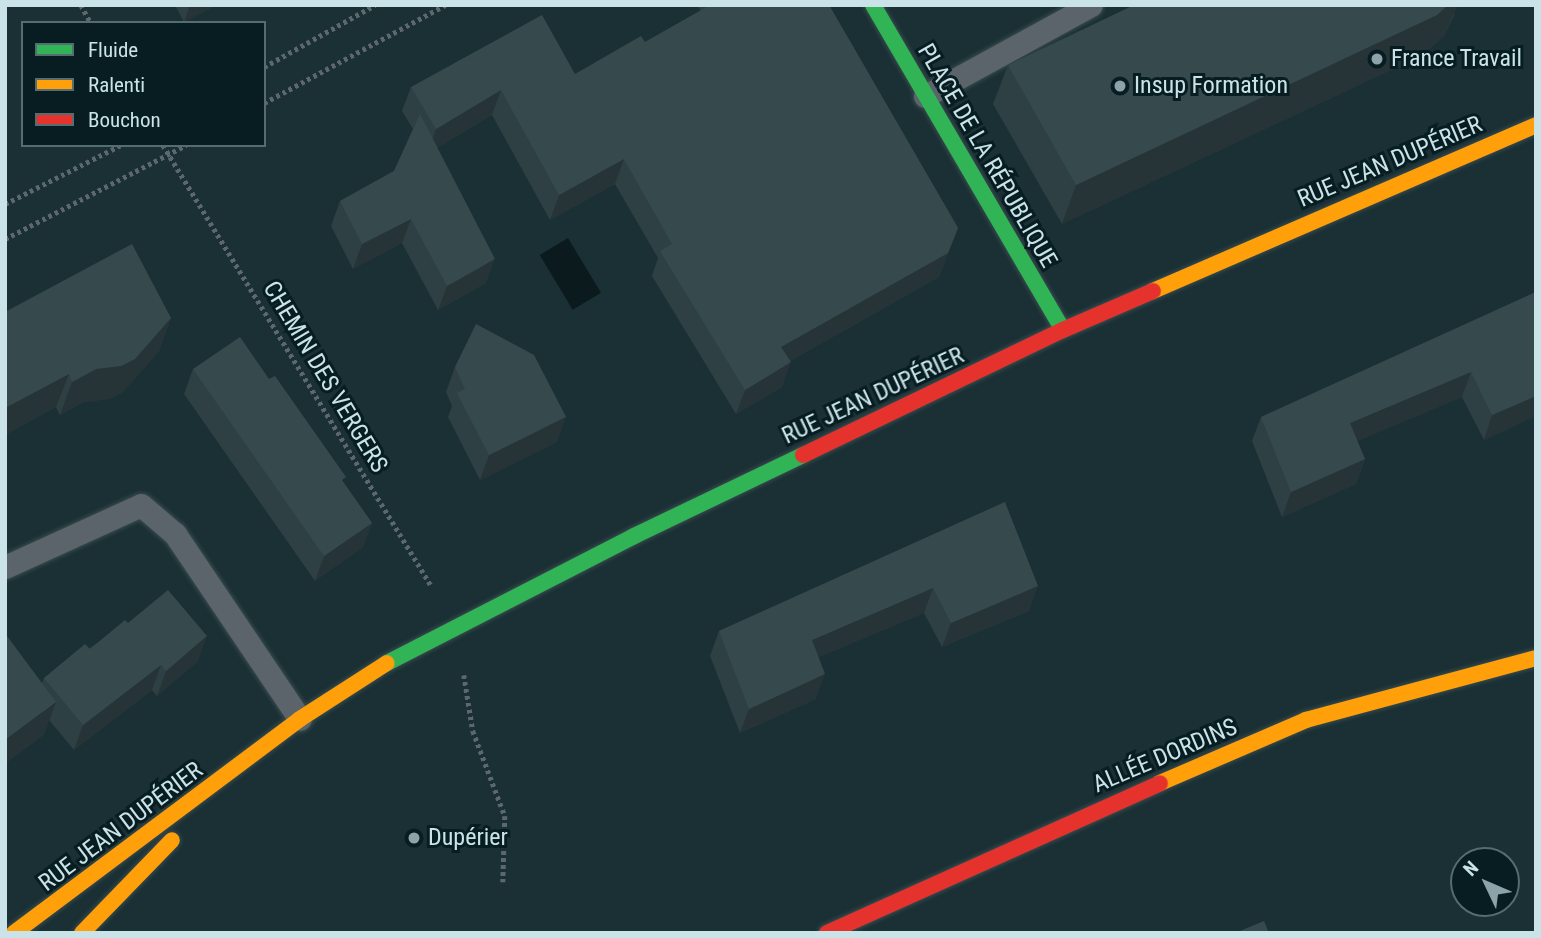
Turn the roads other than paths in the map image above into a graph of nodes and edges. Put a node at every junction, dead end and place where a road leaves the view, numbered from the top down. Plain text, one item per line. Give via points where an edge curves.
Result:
1 (873, 5) edge
2 (1091, 5) edge
3 (925, 96) junction
4 (1536, 125) edge
5 (1063, 330) junction
6 (5, 567) edge
7 (1536, 658) edge
8 (300, 719) junction
9 (254, 756) junction
10 (14, 933) edge
11 (82, 933) edge
12 (827, 933) edge

1 - 3 street, PLACE DE LA RÉPUBLIQUE
2 - 3 lane
3 - 5 street, PLACE DE LA RÉPUBLIQUE
4 - 5 street, RUE JEAN DUPÉRIER
5 - 8 street, RUE JEAN DUPÉRIER via 457,626 384,664
6 - 8 lane via 141,505 175,534
7 - 12 street, ALLÉE DORDINS via 1306,720
8 - 9 street, RUE JEAN DUPÉRIER
9 - 10 street, RUE JEAN DUPÉRIER
9 - 11 street, RUE JEAN DUPÉRIER

